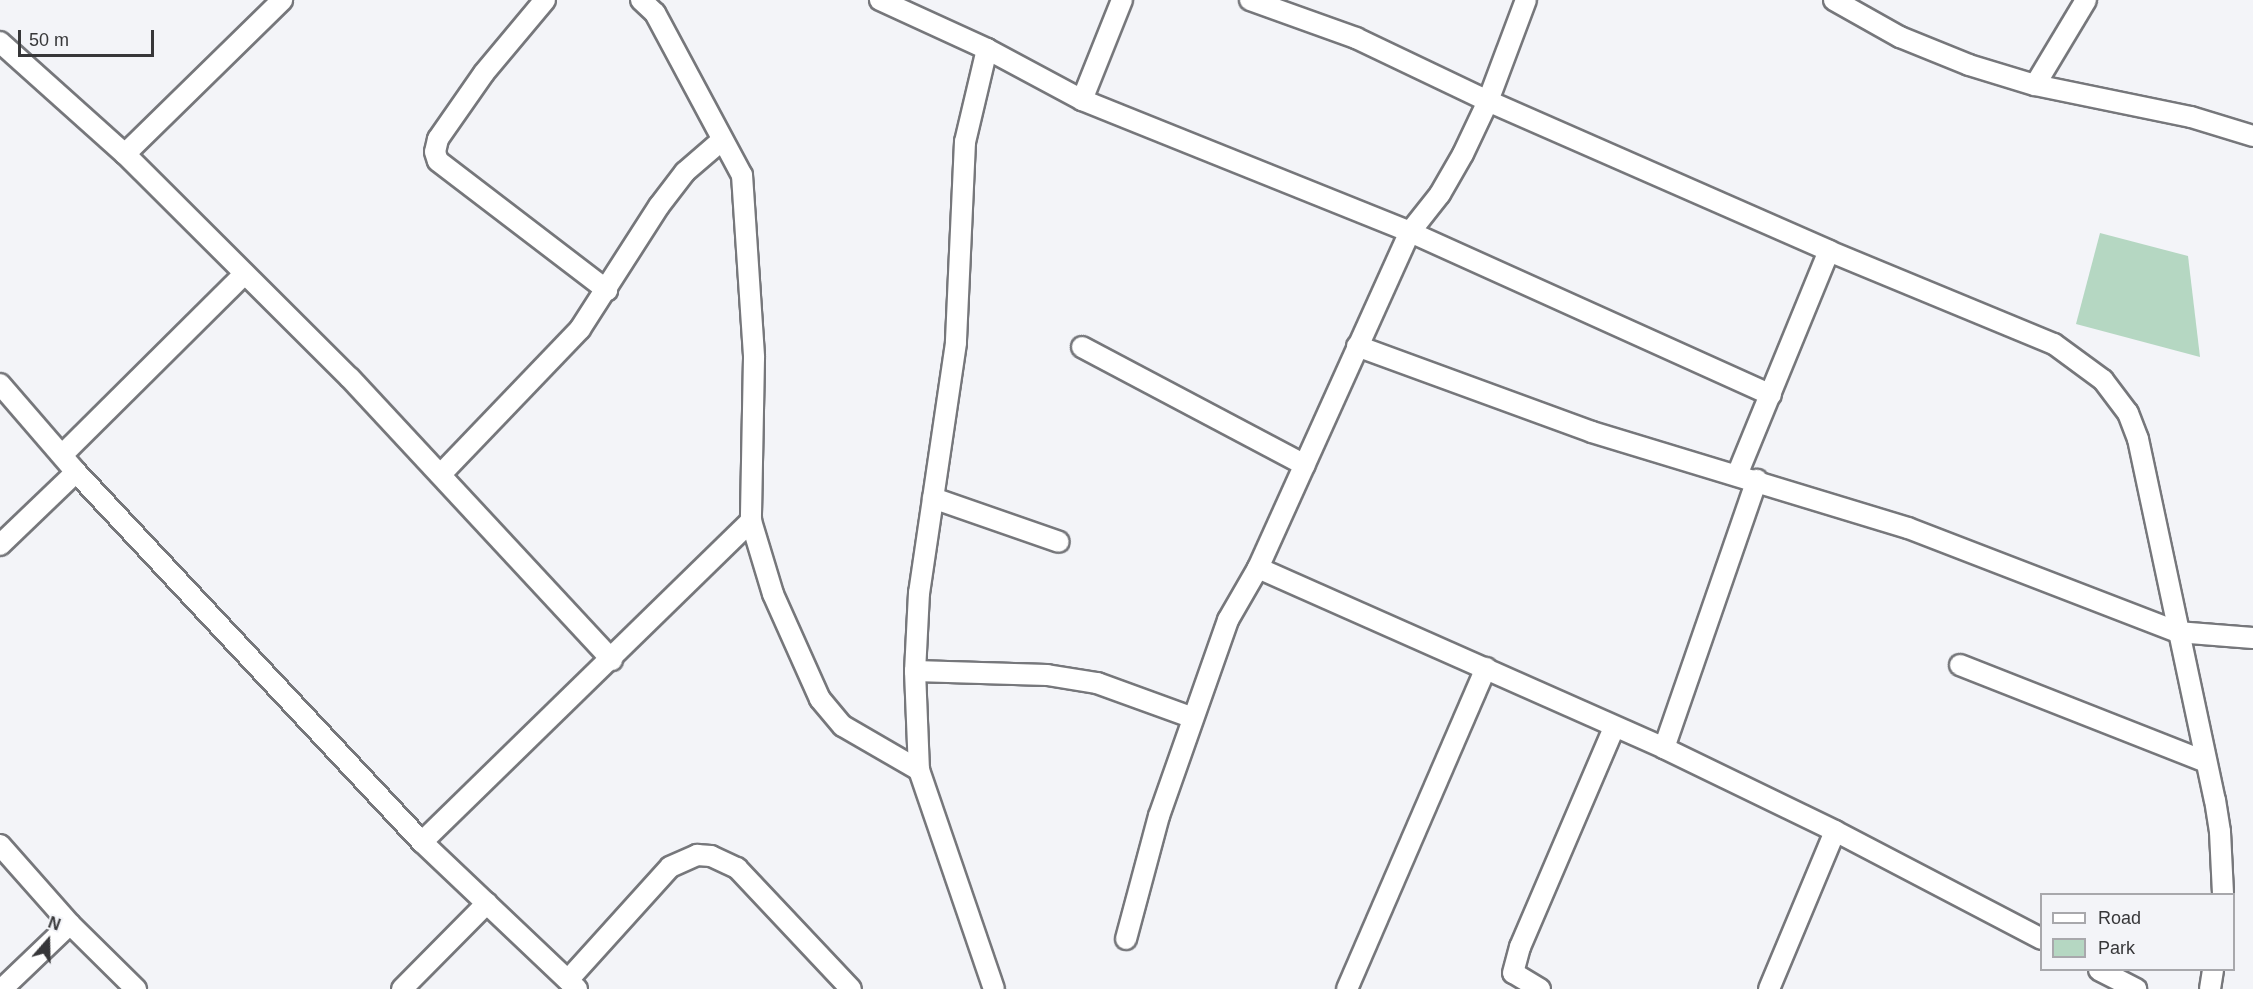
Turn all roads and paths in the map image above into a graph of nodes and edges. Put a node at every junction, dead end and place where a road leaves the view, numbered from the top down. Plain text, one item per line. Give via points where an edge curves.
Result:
1 (282, 0) edge
2 (545, 0) edge
3 (641, 0) edge
4 (880, 0) edge
5 (1122, 0) edge
6 (1250, 0) edge
7 (1526, 0) edge
8 (1834, 0) edge
9 (2086, 0) edge
10 (0, 42) edge
11 (987, 49) junction
12 (2035, 85) junction
13 (1082, 100) junction
14 (1488, 101) junction
15 (2253, 136) edge
16 (721, 141) junction
17 (125, 154) junction
18 (1410, 232) junction
19 (1829, 251) junction
20 (244, 274) junction
21 (607, 290) junction
22 (1358, 346) junction
23 (1082, 347) dead end
24 (0, 384) edge
25 (1771, 395) junction
26 (62, 455) junction
27 (1305, 465) junction
28 (76, 472) junction
29 (441, 474) junction
30 (1737, 476) junction
31 (1757, 480) junction
32 (933, 498) junction
33 (751, 521) junction
34 (1059, 542) dead end
35 (0, 545) edge
36 (1258, 568) junction
37 (2177, 632) junction
38 (2253, 638) edge
39 (612, 660) junction
40 (1960, 665) dead end
41 (1486, 668) junction
42 (915, 671) junction
43 (1191, 717) junction
44 (1614, 728) junction
45 (1664, 748) junction
46 (2206, 762) junction
47 (920, 770) junction
48 (1835, 831) junction
49 (422, 842) junction
50 (0, 845) edge
51 (2223, 893) edge
52 (487, 903) junction
53 (70, 924) junction
54 (2040, 938) edge
55 (1125, 939) dead end
56 (2103, 971) edge
57 (2213, 971) edge
58 (572, 984) edge
59 (2, 989) edge
60 (136, 989) edge
61 (402, 989) edge
62 (852, 989) edge
63 (994, 989) edge
64 (1347, 989) edge
65 (1540, 989) edge
66 (1769, 989) edge
67 (2136, 989) edge
68 (2210, 989) edge

1 - 17 street
2 - 21 street via 484,73 438,139 435,152 438,161
3 - 16 street via 656,13
4 - 11 street
5 - 13 street
6 - 14 street via 1356,38
7 - 14 street
8 - 12 street via 1900,38
9 - 12 street
10 - 17 street
11 - 13 street
11 - 32 street via 965,142 956,343
12 - 15 street via 2191,117
13 - 18 street
14 - 18 street via 1440,194
14 - 19 street
16 - 21 street via 685,172
16 - 33 street via 742,175 750,260 754,358
17 - 20 street
18 - 22 street
18 - 25 street
19 - 25 street
19 - 37 street via 2054,344 2103,380 2128,413 2138,439
20 - 26 street
20 - 29 street
21 - 29 street via 580,329
22 - 27 street
22 - 30 street via 1592,432
23 - 27 street
24 - 26 street
25 - 30 street
26 - 28 street
27 - 36 street
28 - 35 street
28 - 49 street
29 - 39 street
30 - 31 street
31 - 37 street via 1908,528
31 - 45 street
32 - 34 street
32 - 42 street via 919,593
33 - 39 street
33 - 47 street via 773,594 820,699 843,726
36 - 41 street
36 - 43 street via 1228,620
37 - 38 street
37 - 46 street
39 - 49 street
40 - 46 street
41 - 44 street
41 - 64 street
42 - 43 street via 1047,675 1097,683
42 - 47 street
43 - 55 street
44 - 45 street
44 - 65 street via 1520,947 1513,974
45 - 48 street
46 - 51 street via 2220,832
47 - 63 street
48 - 54 street
48 - 66 street
49 - 52 street
50 - 53 street
52 - 58 street
52 - 61 street
53 - 59 street
53 - 60 street
56 - 67 street
57 - 68 street
58 - 62 street via 670,867 697,855 711,856 737,868

